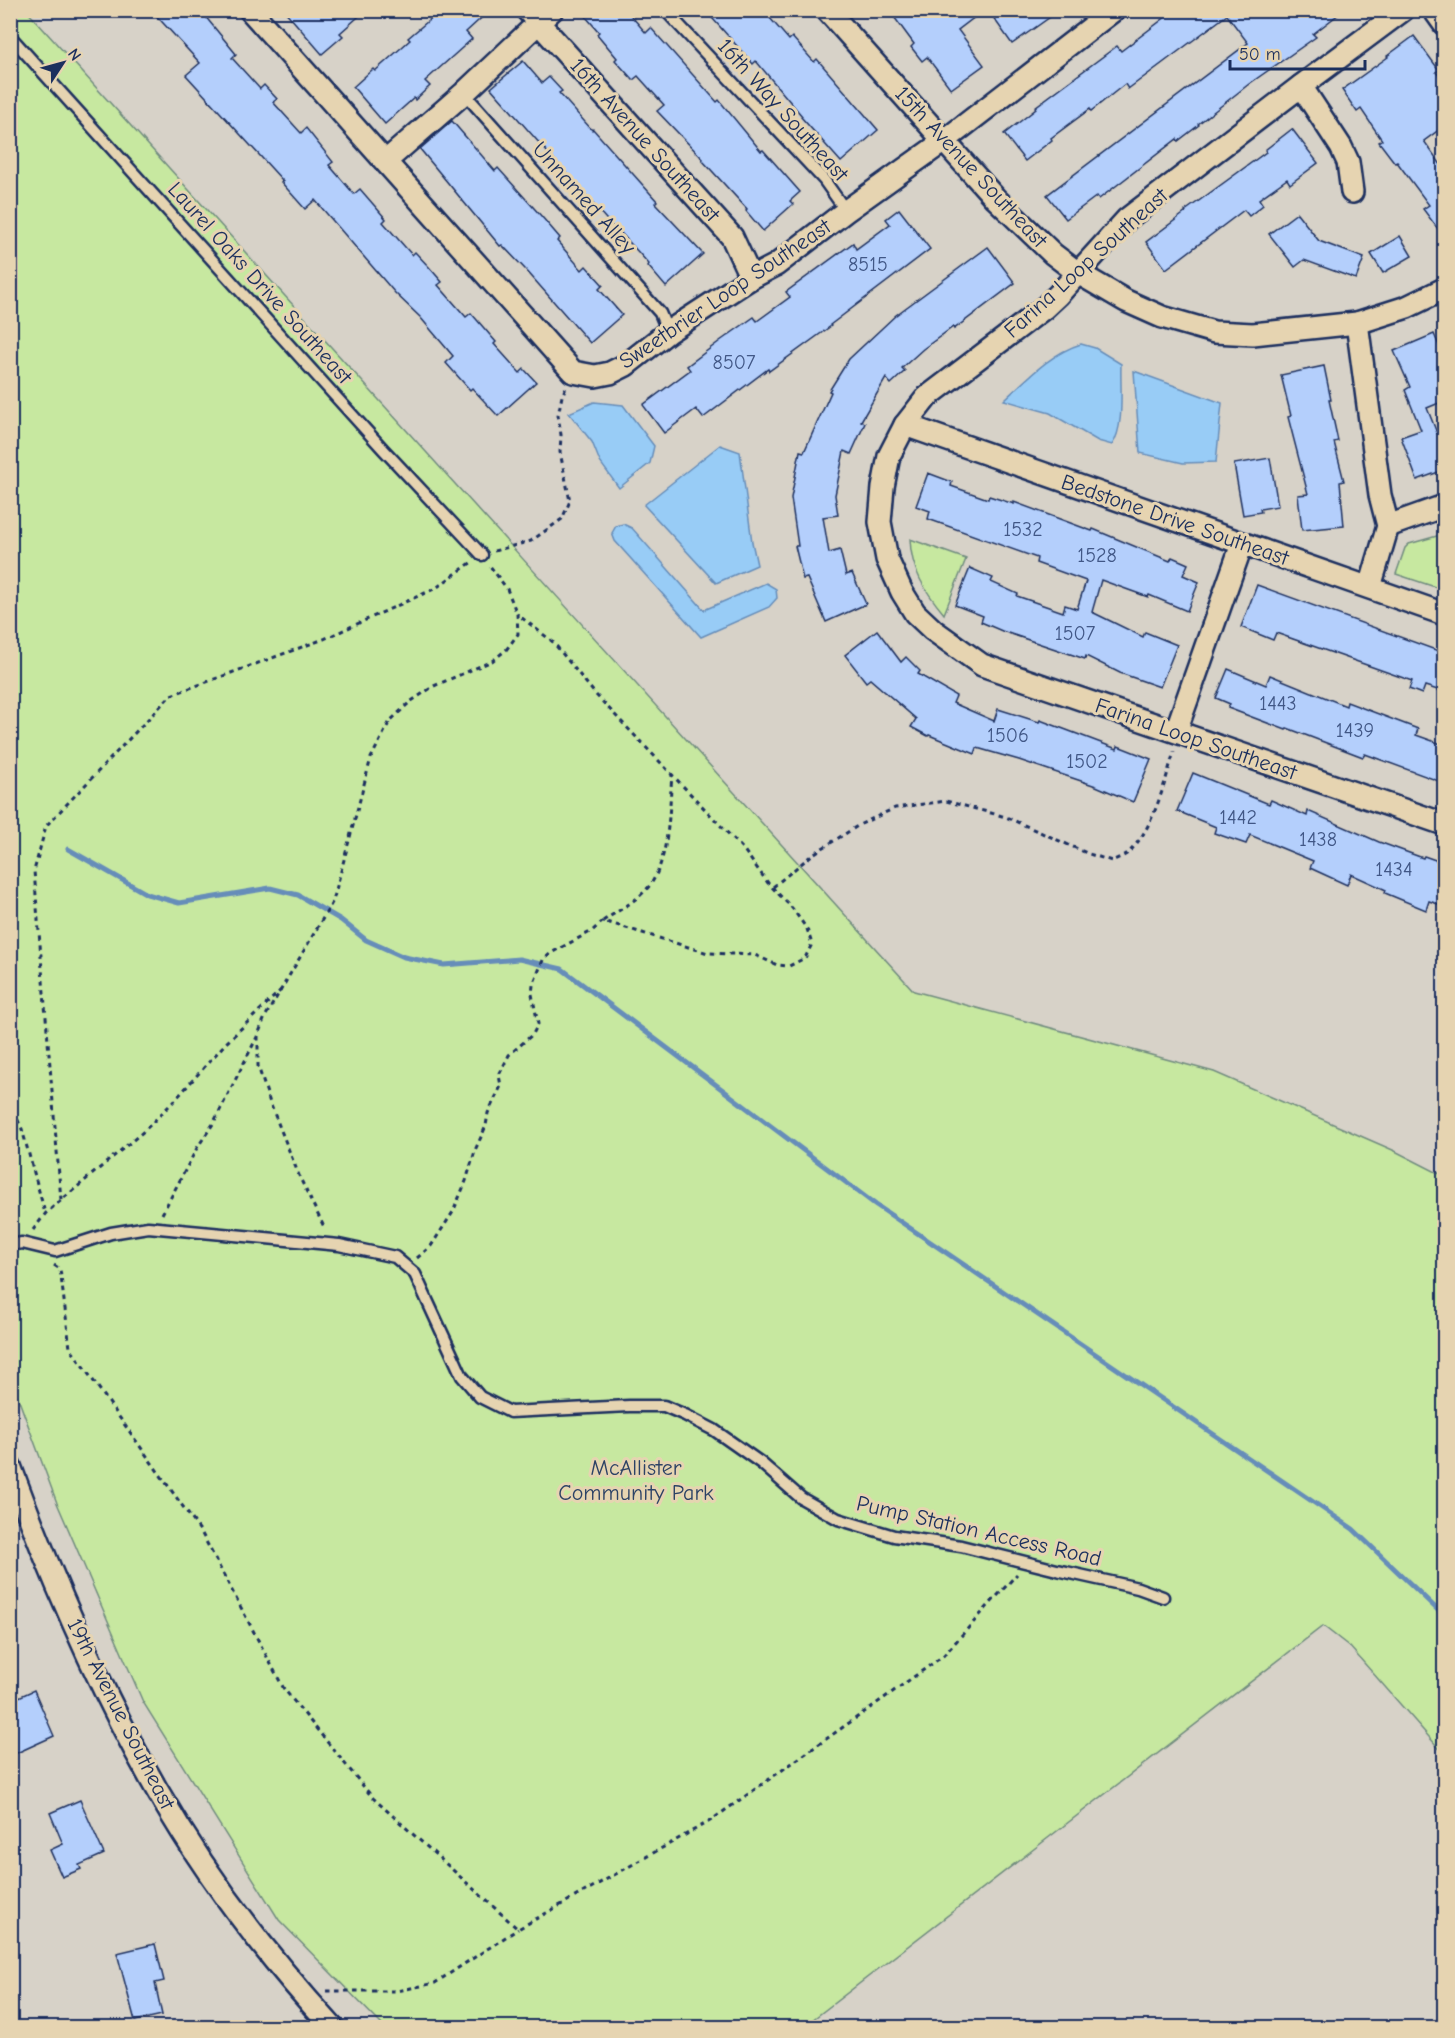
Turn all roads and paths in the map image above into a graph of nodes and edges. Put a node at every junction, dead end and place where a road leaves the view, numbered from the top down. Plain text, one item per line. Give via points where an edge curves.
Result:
1 (665, 10) edge
2 (827, 10) edge
3 (1403, 10) edge
4 (1434, 10) edge
5 (254, 12) edge
6 (1105, 13) edge
7 (539, 15) edge
8 (1444, 24) edge
9 (10, 36) edge
10 (1301, 86) junction
11 (464, 93) junction
12 (944, 141) junction
13 (386, 161) junction
14 (1352, 192) dead end
15 (846, 212) junction
16 (1078, 273) junction
17 (751, 278) junction
18 (1444, 289) edge
19 (1357, 323) junction
20 (668, 332) junction
21 (573, 372) junction
22 (905, 425) junction
23 (1444, 506) edge
24 (1388, 526) junction
25 (1242, 544) junction
26 (482, 555) junction
27 (1370, 587) junction
28 (1444, 614) edge
29 (517, 615) junction
30 (1176, 731) junction
31 (672, 775) junction
32 (1444, 824) edge
33 (773, 887) junction
34 (603, 921) junction
35 (281, 990) junction
36 (258, 1035) junction
37 (10, 1103) edge
38 (61, 1201) junction
39 (46, 1213) junction
40 (154, 1227) junction
41 (22, 1243) junction
42 (10, 1245) edge
43 (334, 1245) junction
44 (51, 1263) dead end
45 (408, 1269) junction
46 (11, 1471) edge
47 (1027, 1563) junction
48 (1163, 1597) dead end
49 (518, 1929) junction
50 (298, 1990) junction
51 (333, 2028) edge

1 - 15 lane, 16th Way Southeast via 824,180
2 - 12 street, 15th Avenue Southeast
3 - 10 street, Farina Loop Southeast
4 - 8 street
5 - 13 street
6 - 12 street, Sweetbrier Loop Southeast
7 - 11 street
7 - 17 street, 16th Avenue Southeast via 732,237
9 - 26 lane, Laurel Oaks Drive Southeast
10 - 14 street via 1341,147 1348,162
10 - 16 street, Farina Loop Southeast via 1127,219
11 - 13 street
11 - 20 lane, Unnamed Alley via 660,313
12 - 15 street, Sweetbrier Loop Southeast
12 - 16 street, 15th Avenue Southeast via 995,198
13 - 21 street
15 - 17 street, Sweetbrier Loop Southeast
16 - 19 street, 15th Avenue Southeast via 1126,302 1214,332 1253,334
16 - 22 street, Farina Loop Southeast via 1043,309 927,398
17 - 20 street, Sweetbrier Loop Southeast
18 - 19 street, 15th Avenue Southeast via 1407,307
19 - 24 street via 1380,495
20 - 21 street, Sweetbrier Loop Southeast via 626,365 610,372 595,376
21 - 26 path via 558,415 560,452 570,501 562,519 531,541
22 - 25 street, Bedstone Drive Southeast
22 - 30 street, Farina Loop Southeast via 889,456 880,522 886,558 915,613 982,665
23 - 24 street
24 - 27 street
25 - 27 street, Bedstone Drive Southeast
25 - 30 street
26 - 29 path via 507,589
26 - 38 path via 436,588 324,639 171,695 46,826 34,870
27 - 28 street, Bedstone Drive Southeast
29 - 31 path via 553,642
29 - 35 path via 518,633 506,650 492,661 434,686 390,720 371,758 333,901
30 - 32 street, Farina Loop Southeast
30 - 33 path via 1175,748 1153,814 1127,854 1112,861 1006,816 946,801 895,808 859,825 813,854
31 - 33 path via 743,849
31 - 34 path via 664,851 656,872 646,890
33 - 34 path via 807,929 812,944 805,958 789,966 756,955 708,953
34 - 45 path via 543,960 532,994 538,1024 533,1034 509,1055 453,1212 431,1246
35 - 36 path
35 - 38 path via 144,1131
36 - 40 path
36 - 43 path via 258,1066 270,1103 317,1216
37 - 39 path via 22,1129
38 - 39 path
39 - 41 path
40 - 41 lane, Pump Station Access Road via 111,1233 55,1251
40 - 43 lane, Pump Station Access Road
41 - 42 lane, Pump Station Access Road
43 - 45 lane, Pump Station Access Road via 395,1257
44 - 49 path via 60,1269 70,1348 201,1532 284,1689 373,1798
45 - 47 lane, Pump Station Access Road via 415,1274 462,1376 480,1397 510,1412 664,1406 714,1430 801,1498 838,1519 894,1536 961,1546
46 - 50 street, 19th Avenue Southeast via 40,1548 136,1753 195,1851
47 - 48 lane, Pump Station Access Road
47 - 49 path via 943,1656 710,1821
49 - 50 path via 435,1983 397,1991
50 - 51 street, 19th Avenue Southeast

